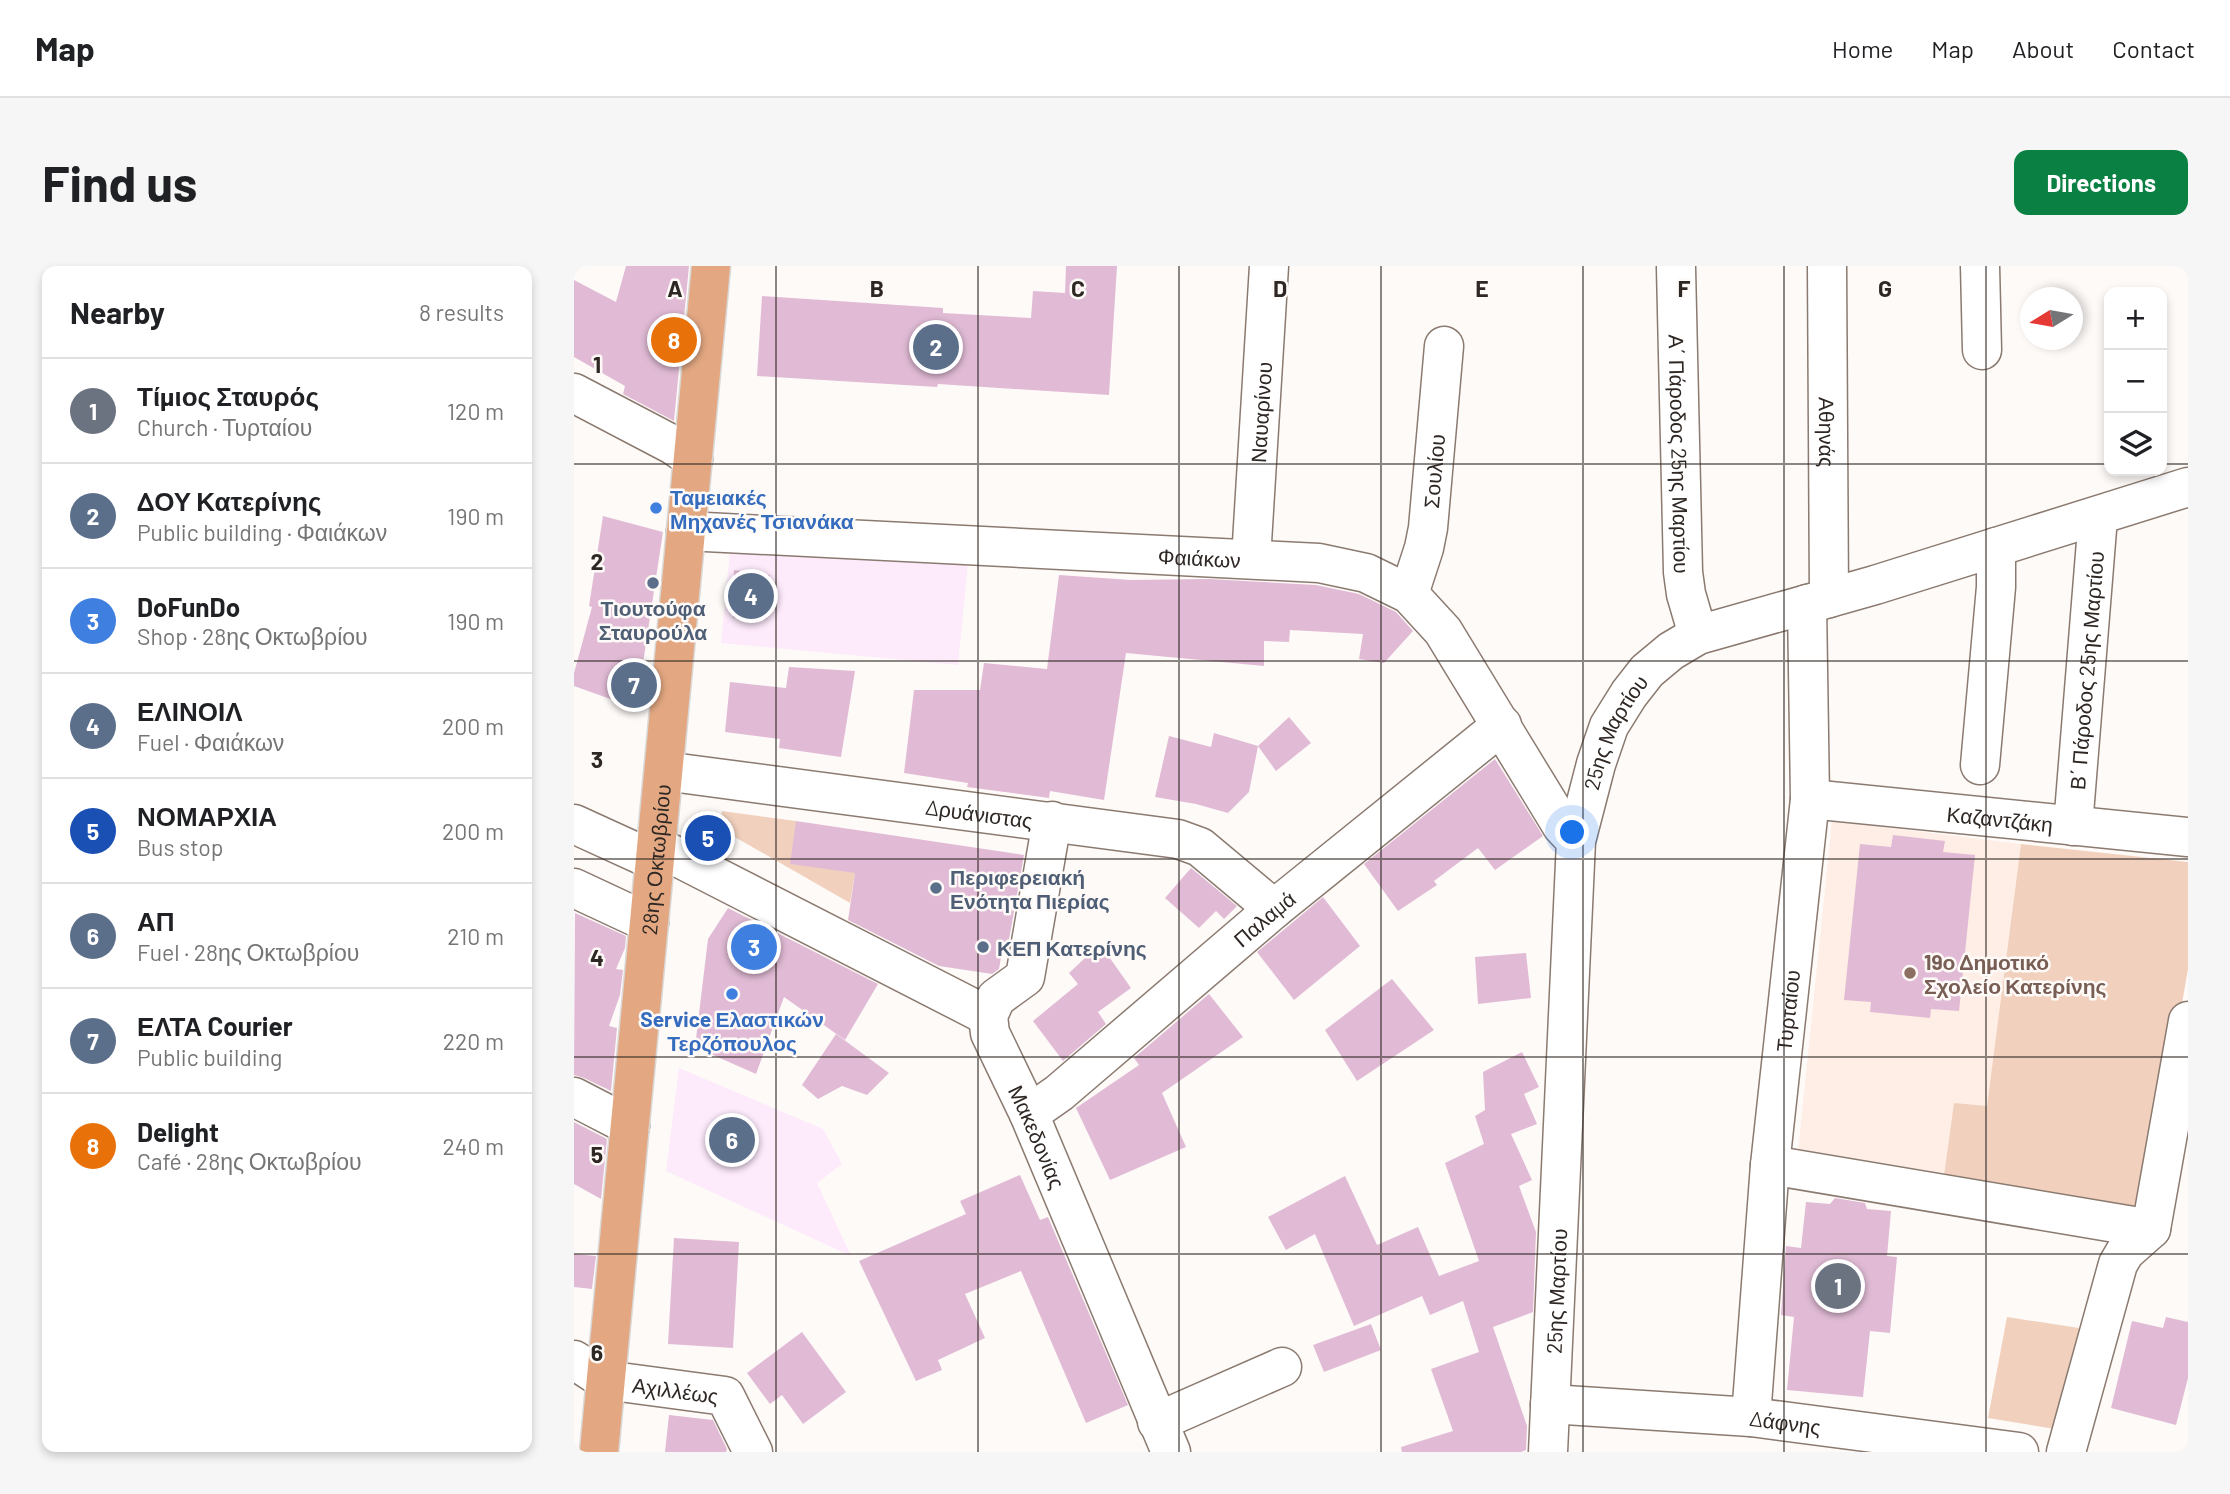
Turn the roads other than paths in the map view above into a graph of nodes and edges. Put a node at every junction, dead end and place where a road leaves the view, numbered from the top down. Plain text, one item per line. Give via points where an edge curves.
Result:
1 (711, 266) edge
2 (1269, 266) edge
3 (1827, 266) edge
4 (1980, 266) edge
5 (1676, 268) dead end
6 (1444, 346) dead end
7 (1982, 350) dead end
8 (574, 393) edge
9 (693, 458) junction
10 (2188, 487) edge
11 (2098, 517) junction
12 (686, 531) junction
13 (1996, 547) junction
14 (1251, 559) junction
15 (1409, 594) junction
16 (1818, 601) junction
17 (1698, 635) junction
18 (1502, 725) junction
19 (1980, 765) dead end
20 (664, 771) junction
21 (1810, 799) junction
22 (1052, 821) junction
23 (574, 824) edge
24 (2073, 825) junction
25 (2188, 837) edge
26 (1576, 841) junction
27 (656, 854) junction
28 (574, 888) edge
29 (1274, 909) junction
30 (649, 923) junction
31 (988, 1016) junction
32 (2188, 1021) edge
33 (574, 1097) edge
34 (1029, 1114) junction
35 (630, 1126) junction
36 (1770, 1165) junction
37 (2151, 1229) junction
38 (1282, 1367) dead end
39 (590, 1370) edge
40 (1550, 1404) junction
41 (1751, 1417) junction
42 (1164, 1437) edge
43 (1830, 1440) edge
44 (599, 1452) edge
45 (753, 1452) edge
46 (1548, 1452) edge
47 (2019, 1452) edge
48 (2066, 1452) edge

1 - 9 main road, 28ης Οκτωβρίου
2 - 14 street, Ναυαρίνου
3 - 16 street, Αθηνάς
4 - 7 street
5 - 17 street, Α΄ Πάροδος 25ης Μαρτίου via 1683,572
6 - 15 street, Σουλίου via 1428,528
8 - 9 street
9 - 12 main road, 28ης Οκτωβρίου
10 - 11 street, 25ης Μαρτίου
11 - 13 street, 25ης Μαρτίου
11 - 24 street, Β΄ Πάροδος 25ης Μαρτίου
12 - 14 street, Φαιάκων
12 - 20 main road, 28ης Οκτωβρίου
13 - 16 street, 25ης Μαρτίου
13 - 19 street
14 - 15 street, Φαιάκων via 1320,563 1366,573
15 - 18 street, Φαιάκων via 1443,631
16 - 17 street, 25ης Μαρτίου
16 - 21 street, Τυρταίου
17 - 26 street, 25ης Μαρτίου via 1647,671 1609,726
18 - 26 street, Φαιάκων via 1562,826
18 - 29 street, Παλαμά
20 - 22 street, Δρυάνιστας
20 - 27 main road, 28ης Οκτωβρίου
21 - 24 street, Καζαντζάκη
21 - 36 street, Τυρταίου
22 - 29 street, Δρυάνιστας via 1178,839 1200,847
22 - 31 street via 1025,977 996,998
23 - 27 street
24 - 25 street, Καζαντζάκη
26 - 40 street, 25ης Μαρτίου
27 - 30 main road, 28ης Οκτωβρίου
27 - 31 street
28 - 30 street
29 - 34 street, Παλαμά
30 - 35 main road, 28ης Οκτωβρίου
31 - 34 street, Μακεδονίας via 990,1033
32 - 37 street
33 - 35 street
34 - 42 street, Μακεδονίας
35 - 39 main road, 28ης Οκτωβρίου
36 - 37 street
36 - 41 street, Τυρταίου
37 - 48 street via 2118,1264
38 - 42 street
39 - 44 main road, 28ης Οκτωβρίου
39 - 45 street, Αχιλλέως via 725,1396
40 - 41 street, Δάφνης
40 - 46 street, 25ης Μαρτίου
41 - 43 street, Δάφνης
43 - 47 street, Δάφνης

